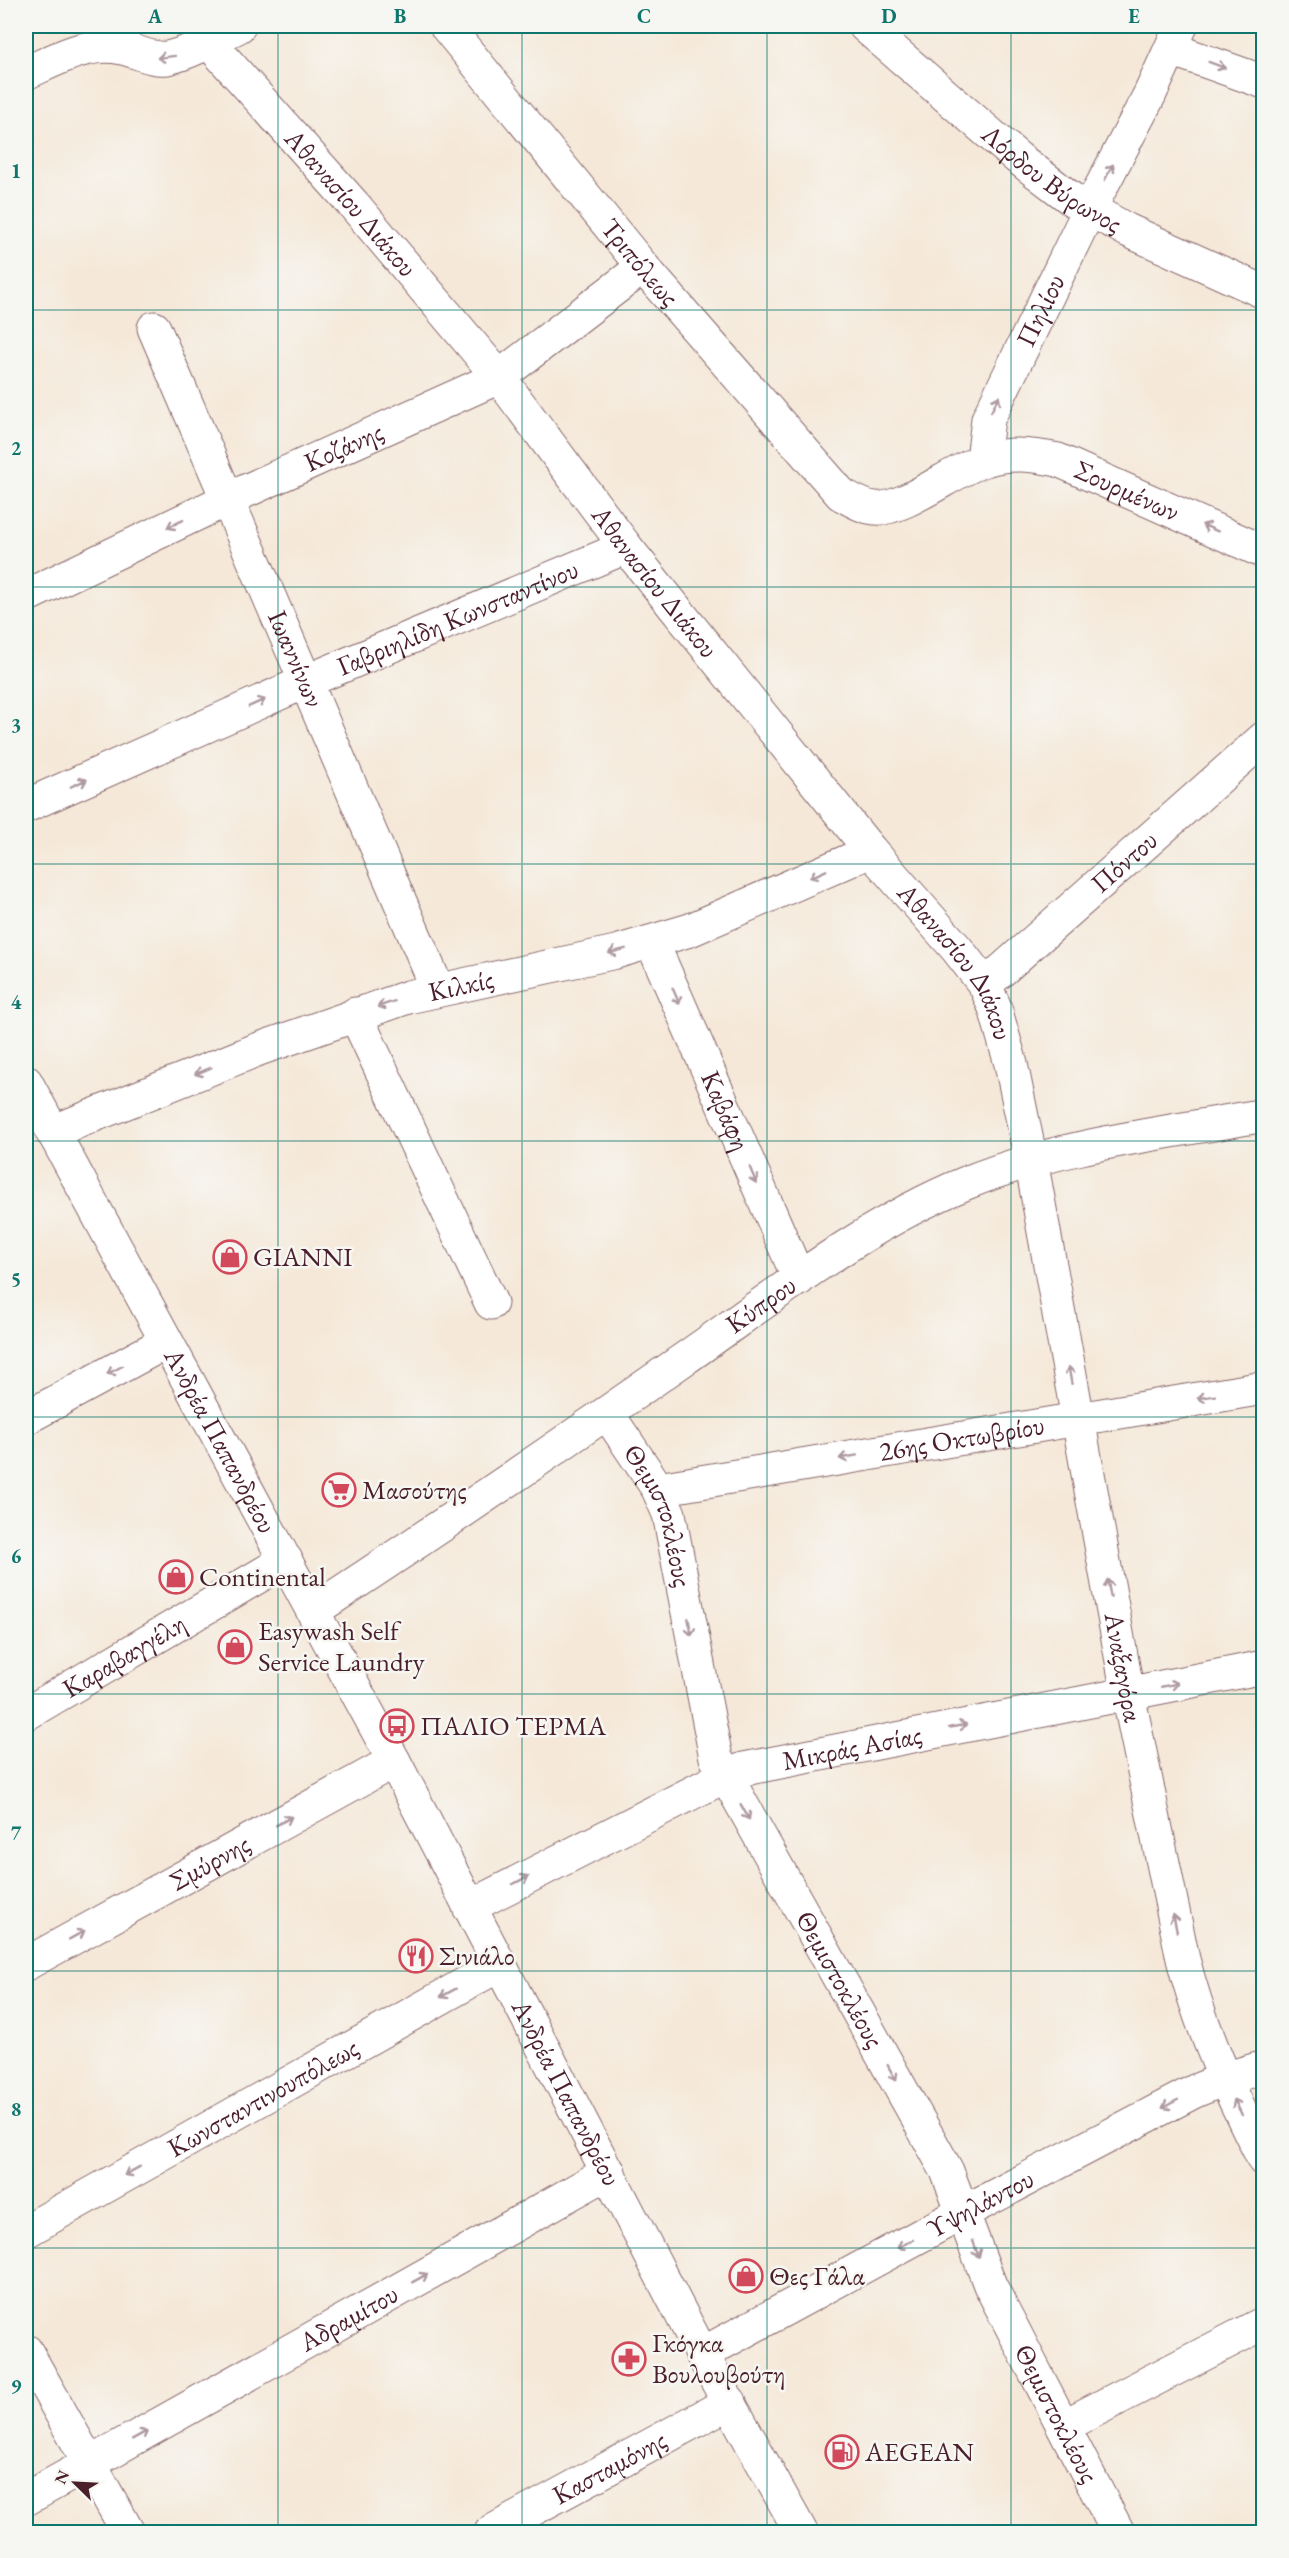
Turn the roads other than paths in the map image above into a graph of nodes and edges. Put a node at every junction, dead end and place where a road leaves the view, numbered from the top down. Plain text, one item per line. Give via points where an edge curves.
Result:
1 (238, 26) edge
2 (446, 26) edge
3 (865, 26) edge
4 (1176, 37) edge
5 (208, 41) junction
6 (26, 73) edge
7 (1263, 82) edge
8 (1089, 210) junction
9 (643, 267) junction
10 (1263, 292) edge
11 (154, 328) dead end
12 (499, 376) junction
13 (983, 460) junction
14 (228, 499) junction
15 (626, 547) junction
16 (1263, 552) edge
17 (26, 596) edge
18 (307, 681) junction
19 (1263, 738) edge
20 (26, 806) edge
21 (872, 851) junction
22 (652, 942) junction
23 (985, 986) junction
24 (438, 990) junction
25 (355, 1014) junction
26 (26, 1082) edge
27 (1263, 1115) edge
28 (52, 1132) junction
29 (1031, 1160) junction
30 (799, 1279) junction
31 (491, 1303) dead end
32 (166, 1342) junction
33 (1263, 1388) edge
34 (607, 1413) junction
35 (26, 1418) edge
36 (1078, 1418) junction
37 (658, 1489) junction
38 (286, 1560) junction
39 (313, 1611) junction
40 (1263, 1667) edge
41 (1128, 1694) junction
42 (26, 1714) edge
43 (394, 1761) junction
44 (725, 1776) junction
45 (469, 1907) junction
46 (26, 1964) edge
47 (500, 1965) junction
48 (1263, 2067) edge
49 (1224, 2079) junction
50 (1263, 2160) edge
51 (609, 2172) junction
52 (964, 2211) junction
53 (26, 2231) edge
54 (1263, 2323) edge
55 (26, 2351) edge
56 (702, 2354) junction
57 (730, 2402) junction
58 (1064, 2426) junction
59 (89, 2463) junction
60 (26, 2499) edge
61 (128, 2532) edge
62 (491, 2532) edge
63 (801, 2532) edge
64 (1118, 2532) edge

1 - 5 street
2 - 9 street, Τριπόλεως
3 - 8 street, Λόρδου Βύρωνος via 1018,158
4 -> 7 street
8 -> 4 street, Πηλίου
5 -> 6 street via 165,58 149,58 121,47 78,50
5 - 12 street, Αθανασίου Διάκου
8 - 10 street, Λόρδου Βύρωνος
13 -> 8 street, Πηλίου via 987,418
9 - 12 street, Κοζάνης
9 - 13 street, Τριπόλεως via 841,494 878,509 896,505
11 - 14 street, Ιωαννίνων
12 - 14 street, Κοζάνης
12 - 15 street, Αθανασίου Διάκου
16 -> 13 street, Σουρμένων via 1058,460 1032,455
14 -> 17 street, Κοζάνης
14 - 18 street, Ιωαννίνων
15 - 18 street, Γαβριηλίδη Κωνσταντίνου
15 - 21 street, Αθανασίου Διάκου
20 -> 18 street, Γαβριηλίδη Κωνσταντίνου
18 - 24 street, Ιωαννίνων
19 - 23 street, Πόντου
21 -> 22 street, Κιλκίς via 690,930
21 - 23 street, Αθανασίου Διάκου
22 -> 24 street, Κιλκίς
22 -> 30 street, Καβάφη
23 - 29 street, Αθανασίου Διάκου via 1009,1055
24 -> 25 street, Κιλκίς
25 -> 28 street, Κιλκίς
25 - 31 street
26 - 28 street, Ανδρέα Παπανδρέου
27 - 29 street, Κύπρου
28 - 32 street, Ανδρέα Παπανδρέου
29 - 30 street, Κύπρου via 924,1203
36 -> 29 street, Αναξαγόρα
30 - 34 street, Κύπρου
32 -> 35 street
32 - 38 street, Ανδρέα Παπανδρέου
33 -> 36 street, 26ης Οκτωβρίου
34 - 37 street, Θεμιστοκλέους
34 - 39 street, Κύπρου
36 -> 37 street, 26ης Οκτωβρίου
41 -> 36 street, Αναξαγόρα
37 -> 44 street, Θεμιστοκλέους via 669,1514 713,1748
38 - 39 street, Ανδρέα Παπανδρέου
38 - 42 street, Καραβαγγέλη
39 - 43 street, Ανδρέα Παπανδρέου
41 -> 40 street, Μικράς Ασίας
44 -> 41 street, Μικράς Ασίας via 779,1760
49 -> 41 street, Αναξαγόρα via 1193,2000
43 - 45 street, Ανδρέα Παπανδρέου
46 -> 43 street, Σμύρνης
45 -> 44 street, Μικράς Ασίας
44 -> 52 street, Θεμιστοκλέους via 947,2171
45 - 47 street, Ανδρέα Παπανδρέου
47 - 51 street, Ανδρέα Παπανδρέου
47 -> 53 street, Κωνσταντινουπόλεως
48 - 49 street, Υψηλάντου
50 -> 49 street, Αναξαγόρα
49 -> 52 street, Υψηλάντου
51 - 56 street, Ανδρέα Παπανδρέου
59 -> 51 street, Αδραμίτου
52 -> 56 street, Υψηλάντου
52 -> 58 street, Θεμιστοκλέους via 990,2284
54 - 58 street
55 - 59 street
56 - 57 street, Ανδρέα Παπανδρέου
57 - 62 street, Κασταμόνης
57 - 63 street, Ανδρέα Παπανδρέου
58 - 64 street, Θεμιστοκλέους
59 - 60 street, Αδραμίτου
59 - 61 street

